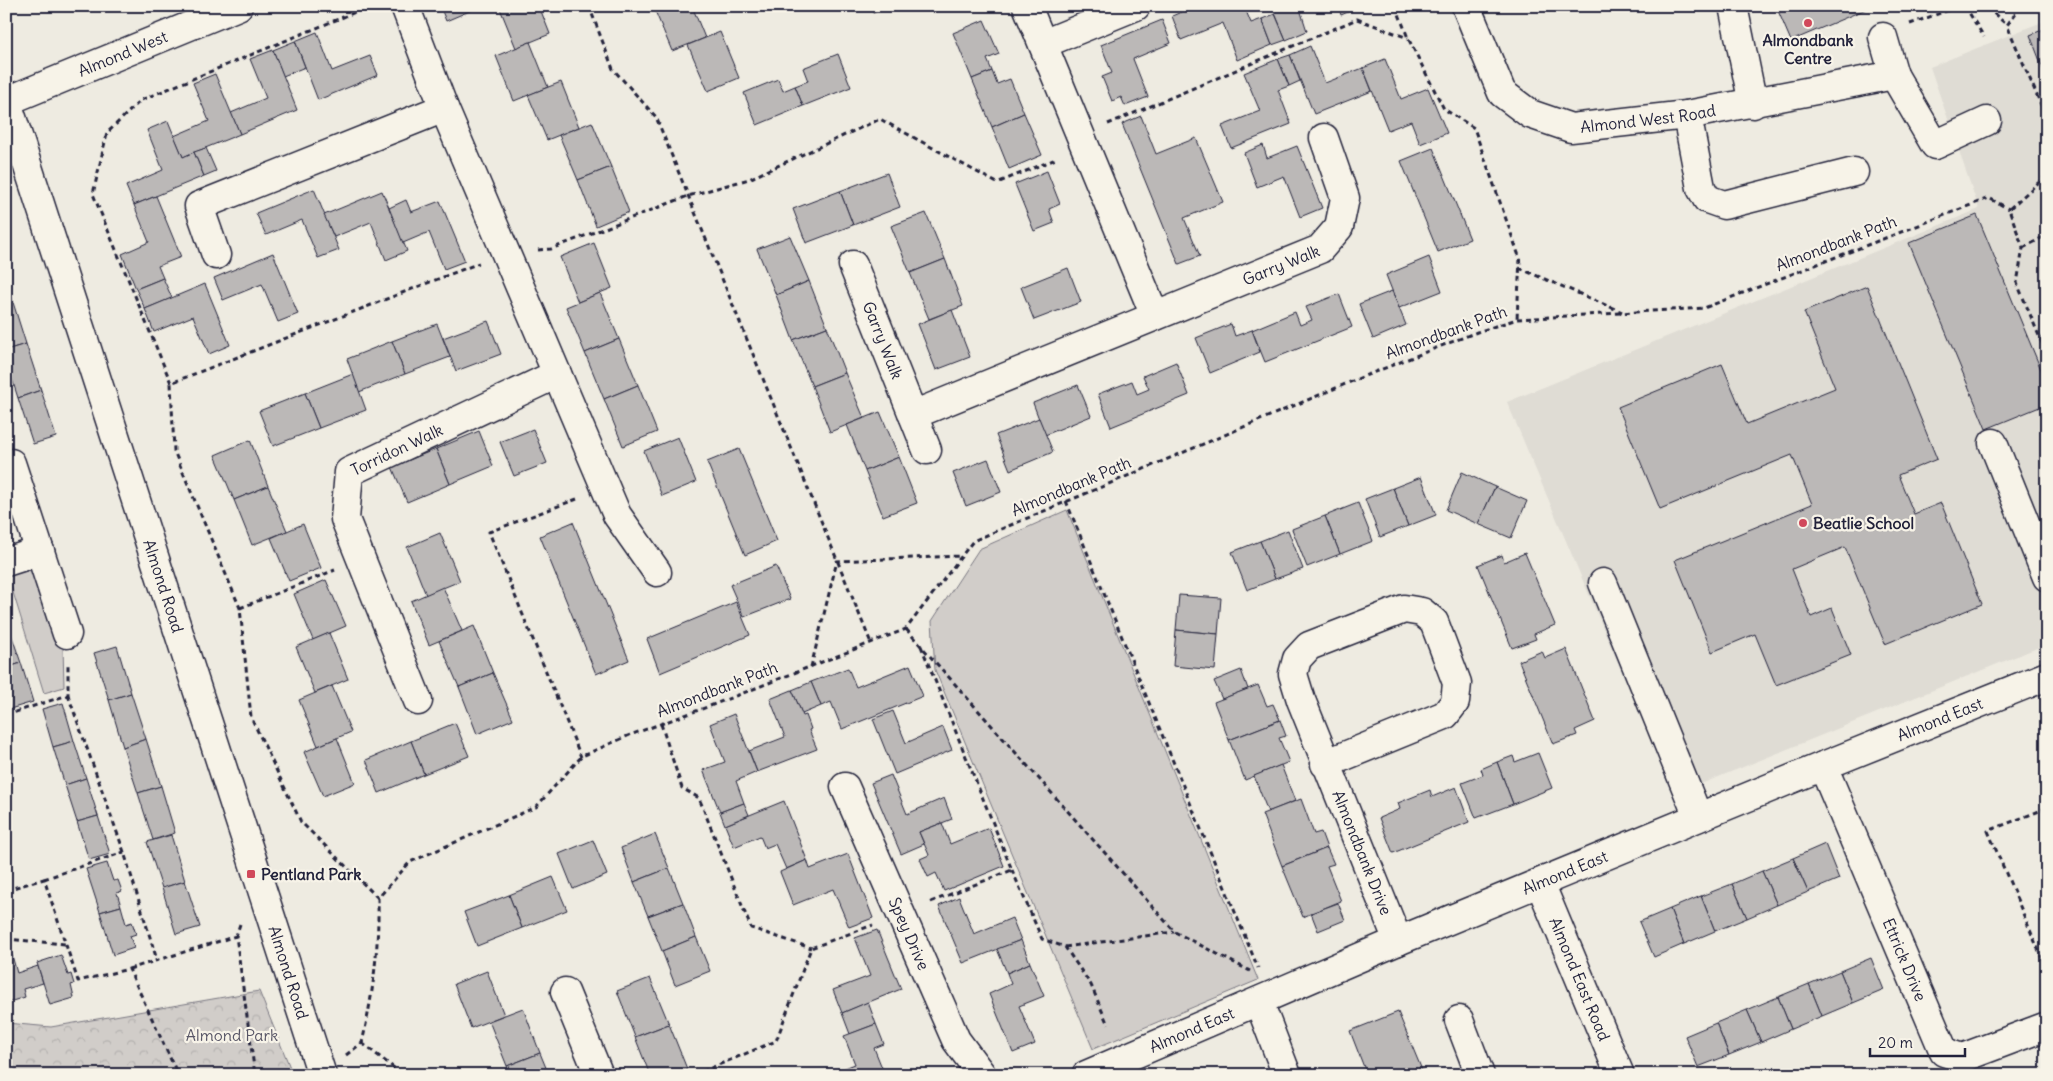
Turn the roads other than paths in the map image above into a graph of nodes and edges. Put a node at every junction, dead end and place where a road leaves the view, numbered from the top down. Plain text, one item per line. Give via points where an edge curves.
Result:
1 (405, 6) edge
2 (1027, 6) edge
3 (1136, 6) edge
4 (1466, 6) edge
5 (1733, 6) edge
6 (223, 9) edge
7 (1884, 37) road end
8 (1043, 44) junction
9 (1894, 76) junction
10 (7, 100) edge
11 (1753, 104) junction
12 (444, 108) junction
13 (1687, 115) junction
14 (1987, 121) dead end
15 (1324, 138) dead end
16 (1854, 172) dead end
17 (216, 255) dead end
18 (852, 266) dead end
19 (1156, 316) junction
20 (557, 374) junction
21 (913, 415) junction
22 (1993, 444) dead end
23 (927, 450) dead end
24 (11, 463) dead end
25 (40, 551) junction
26 (6, 562) edge
27 (657, 572) dead end
28 (2047, 577) edge
29 (1603, 583) dead end
30 (67, 634) road end
31 (2047, 676) edge
32 (418, 701) dead end
33 (1325, 764) junction
34 (1823, 766) junction
35 (845, 787) dead end
36 (1698, 817) junction
37 (1540, 883) junction
38 (1398, 941) junction
39 (1269, 990) junction
40 (565, 992) dead end
41 (1459, 1020) dead end
42 (2047, 1026) edge
43 (322, 1075) edge
44 (599, 1075) edge
45 (982, 1075) edge
46 (1086, 1075) edge
47 (1288, 1075) edge
48 (1480, 1075) edge
49 (1620, 1075) edge

1 - 12 street
2 - 8 street
3 - 8 street
4 - 13 street, Almond West Road via 1502,93 1530,114 1571,128
5 - 11 street
6 - 10 street, Almond West
7 - 9 street
8 - 19 street
9 - 11 street, Almond West Road
9 - 14 street via 1935,145
10 - 43 street, Almond Road
11 - 13 street, Almond West Road
12 - 17 street via 199,206
12 - 20 street
13 - 16 street via 1701,188 1707,199 1724,205
15 - 19 street, Garry Walk via 1345,198 1338,227 1320,248
18 - 21 street, Garry Walk
19 - 21 street, Garry Walk
20 - 27 street via 617,515
20 - 32 street, Torridon Walk via 349,472 345,519
21 - 23 street, Garry Walk
22 - 28 street
24 - 25 street
25 - 26 street
25 - 30 street
29 - 36 street
31 - 34 street, Almond East
33 - 33 street, Almondbank Drive via 1293,674 1297,659 1309,646 1404,609 1422,612 1434,622 1457,683 1455,702 1445,715
33 - 38 street, Almondbank Drive
34 - 36 street, Almond East
34 - 42 street, Ettrick Drive via 1944,1052 1962,1058
35 - 45 street, Spey Drive via 956,1040
36 - 37 street, Almond East
37 - 38 street, Almond East
37 - 49 street, Almond East Road
38 - 39 street, Almond East
39 - 46 street, Almond East
39 - 47 street
40 - 44 street
41 - 48 street

